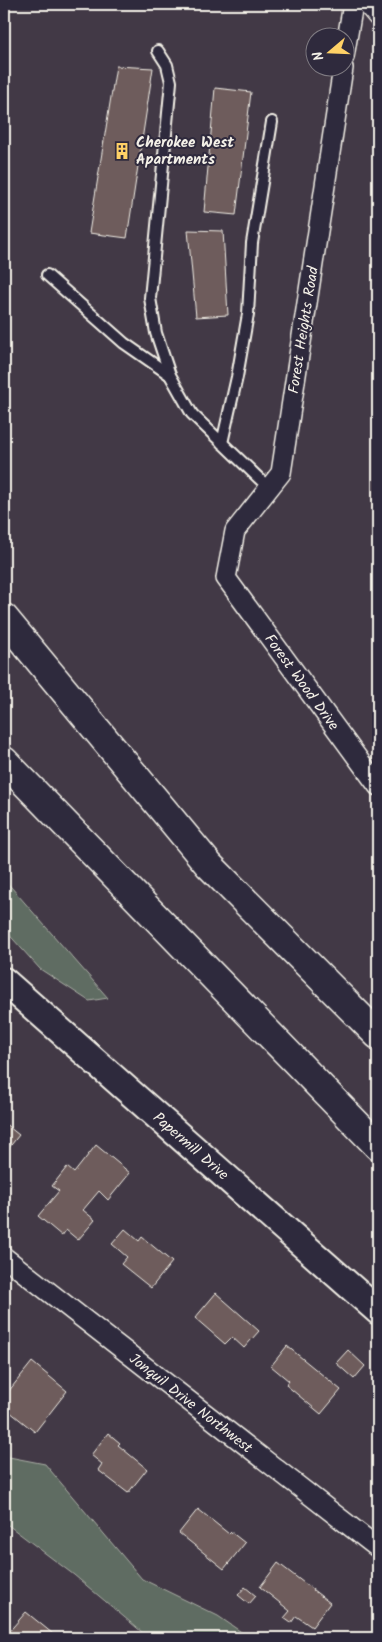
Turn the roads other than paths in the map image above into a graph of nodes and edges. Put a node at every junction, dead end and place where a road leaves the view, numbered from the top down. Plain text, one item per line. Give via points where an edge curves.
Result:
1 (352, 4) edge
2 (367, 4) edge
3 (378, 17) edge
4 (348, 28) edge
5 (158, 51) dead end
6 (341, 78) edge
7 (272, 122) dead end
8 (47, 275) dead end
9 (170, 375) junction
10 (222, 443) junction
11 (269, 488) junction
12 (226, 578) joint
13 (4, 618) edge
14 (4, 762) edge
15 (378, 786) edge
16 (4, 981) edge
17 (378, 1035) edge
18 (378, 1146) edge
19 (4, 1257) edge
20 (378, 1311) edge
21 (378, 1548) edge

1 - 4 street
2 - 3 street
5 - 9 lane via 167,65 171,82 150,298 156,333
6 - 11 street, Forest Heights Road via 281,473
7 - 10 lane via 252,243 248,314
8 - 9 lane via 124,344
9 - 10 lane via 192,414
10 - 11 lane
11 - 12 street, Forest Heights Road via 235,531
12 - 15 street, Forest Wood Drive
13 - 17 highway via 209,865
14 - 18 highway
16 - 20 main road, Papermill Drive
19 - 21 street, Jonquil Drive Northwest

